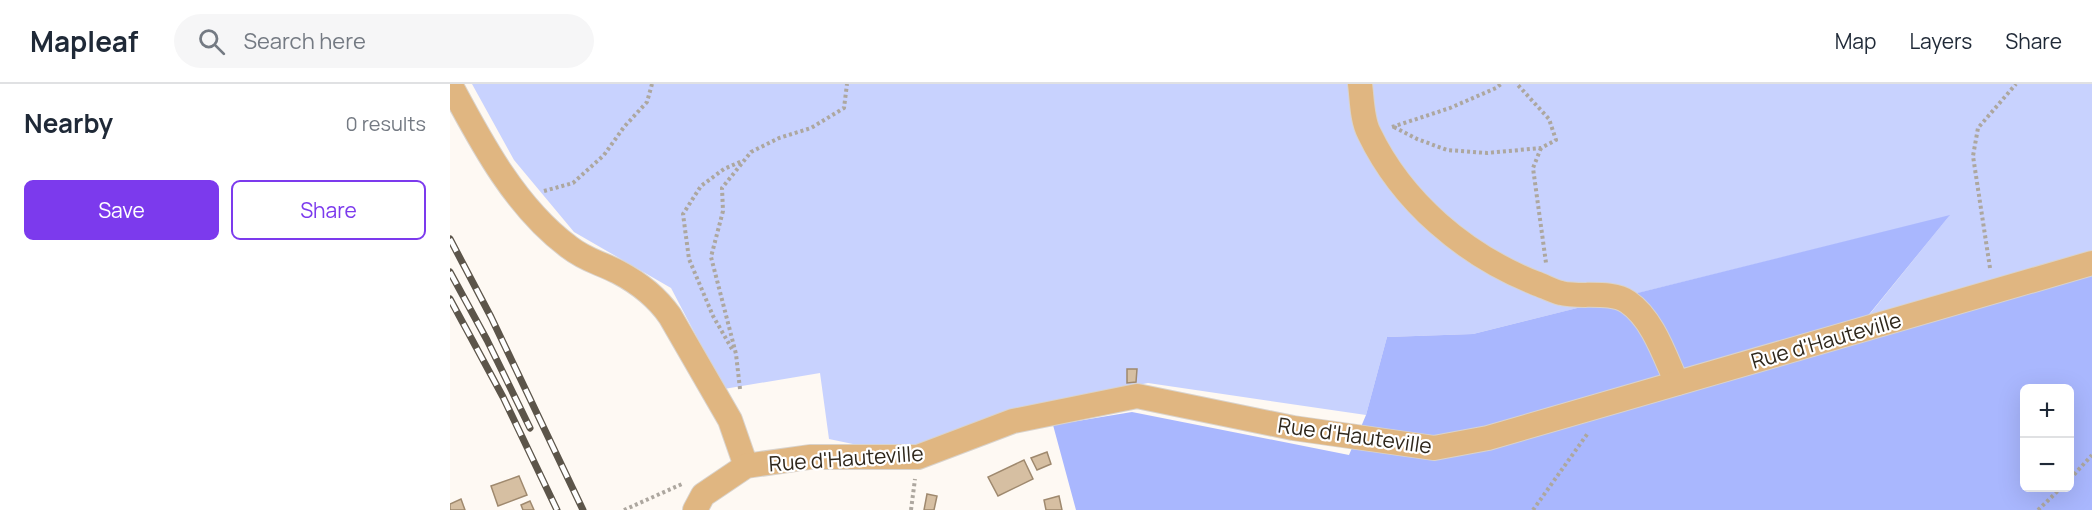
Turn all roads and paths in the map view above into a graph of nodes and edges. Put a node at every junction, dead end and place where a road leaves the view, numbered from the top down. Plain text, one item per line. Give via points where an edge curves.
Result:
1 (450, 84) edge
2 (652, 84) edge
3 (847, 84) edge
4 (1360, 84) edge
5 (1501, 84) edge
6 (1518, 84) edge
7 (2016, 84) edge
8 (1392, 127) junction
9 (1368, 131) junction
10 (1541, 148) junction
11 (745, 159) junction
12 (521, 198) junction
13 (2092, 263) edge
14 (1548, 288) junction
15 (1991, 292) junction
16 (736, 354) junction
17 (1677, 383) junction
18 (730, 420) junction
19 (1589, 432) dead end
20 (2092, 455) edge
21 (918, 457) junction
22 (746, 466) junction
23 (2074, 475) edge
24 (2057, 492) edge
25 (643, 502) dead end
26 (624, 510) edge
27 (695, 510) edge
28 (911, 510) edge
29 (1533, 510) edge
30 (2038, 510) edge

1 - 12 street via 483,146
2 - 12 path via 646,102 604,154 573,183
3 - 11 path via 844,108
4 - 9 street
5 - 8 path via 1450,108
6 - 10 path via 1549,119 1556,140
7 - 15 path via 1978,128 1973,156 1988,243
8 - 9 path
8 - 10 path via 1447,150 1486,153
9 - 14 street via 1398,182 1446,231 1485,258
10 - 14 path via 1533,168
11 - 16 path via 722,188 723,211 711,257
11 - 16 path via 701,186 683,214 689,259 713,316
12 - 18 street via 566,245 585,259 640,285 658,300
13 - 15 street, Rue d'Hauteville
14 - 17 street via 1625,300 1638,310 1655,336
15 - 17 street, Rue d'Hauteville
16 - 18 path via 740,393
17 - 21 street, Rue d'Hauteville via 1488,438 1434,448 1293,428 1137,396 1012,421
18 - 22 street
19 - 29 path
20 - 23 path
21 - 22 street, Rue d'Hauteville via 810,457
21 - 28 path
22 - 27 street, Rue d'Hauteville via 703,495
24 - 30 path
25 - 26 path

